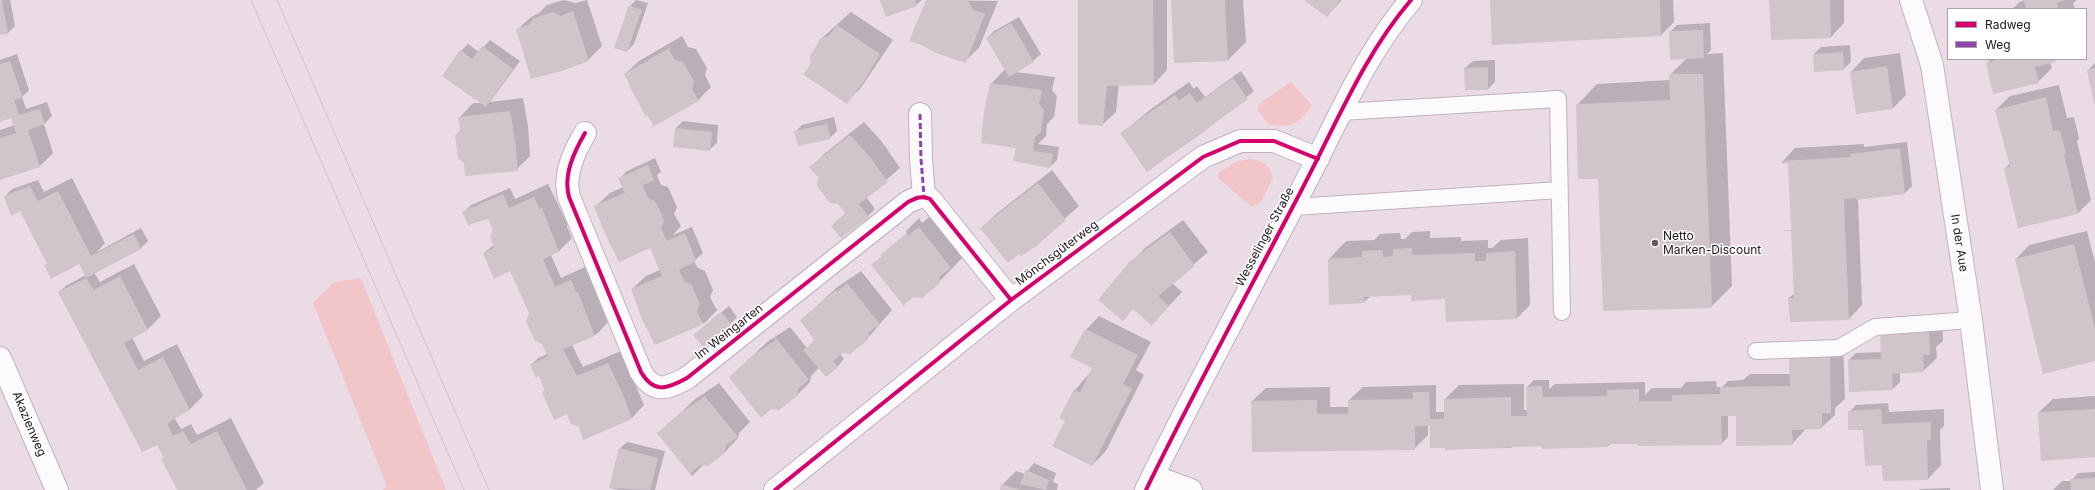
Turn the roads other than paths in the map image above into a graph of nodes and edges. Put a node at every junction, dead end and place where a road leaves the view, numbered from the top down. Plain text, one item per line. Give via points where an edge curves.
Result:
1 (1411, 0) edge
2 (1911, 0) edge
3 (1341, 112) junction
4 (920, 114) dead end
5 (585, 133) dead end
6 (1318, 159) junction
7 (1560, 190) junction
8 (924, 196) junction
9 (1293, 207) junction
10 (1011, 300) junction
11 (1562, 312) dead end
12 (1971, 320) junction
13 (1756, 351) dead end
14 (0, 358) edge
15 (1150, 483) edge
16 (57, 490) edge
17 (775, 490) edge
18 (1191, 490) edge
19 (1992, 490) edge

1 - 3 street, Wesselinger Straße via 1377,48
2 - 12 street, In der Aue via 1932,65
3 - 6 street, Wesselinger Straße
3 - 7 lane via 1558,99
4 - 8 street
5 - 8 street, Im Weingarten via 575,150 566,188 641,372 655,387 674,386 687,378 908,202
6 - 9 street, Wesselinger Straße
6 - 10 street, Mönchsgüterweg via 1274,140 1240,141 1203,157
7 - 9 lane
7 - 11 lane
8 - 10 street via 930,199
9 - 15 street, Wesselinger Straße
10 - 17 street, Mönchsgüterweg
12 - 13 lane via 1875,328 1839,348
12 - 19 street, In der Aue
14 - 16 street, Akazienweg
15 - 18 street

